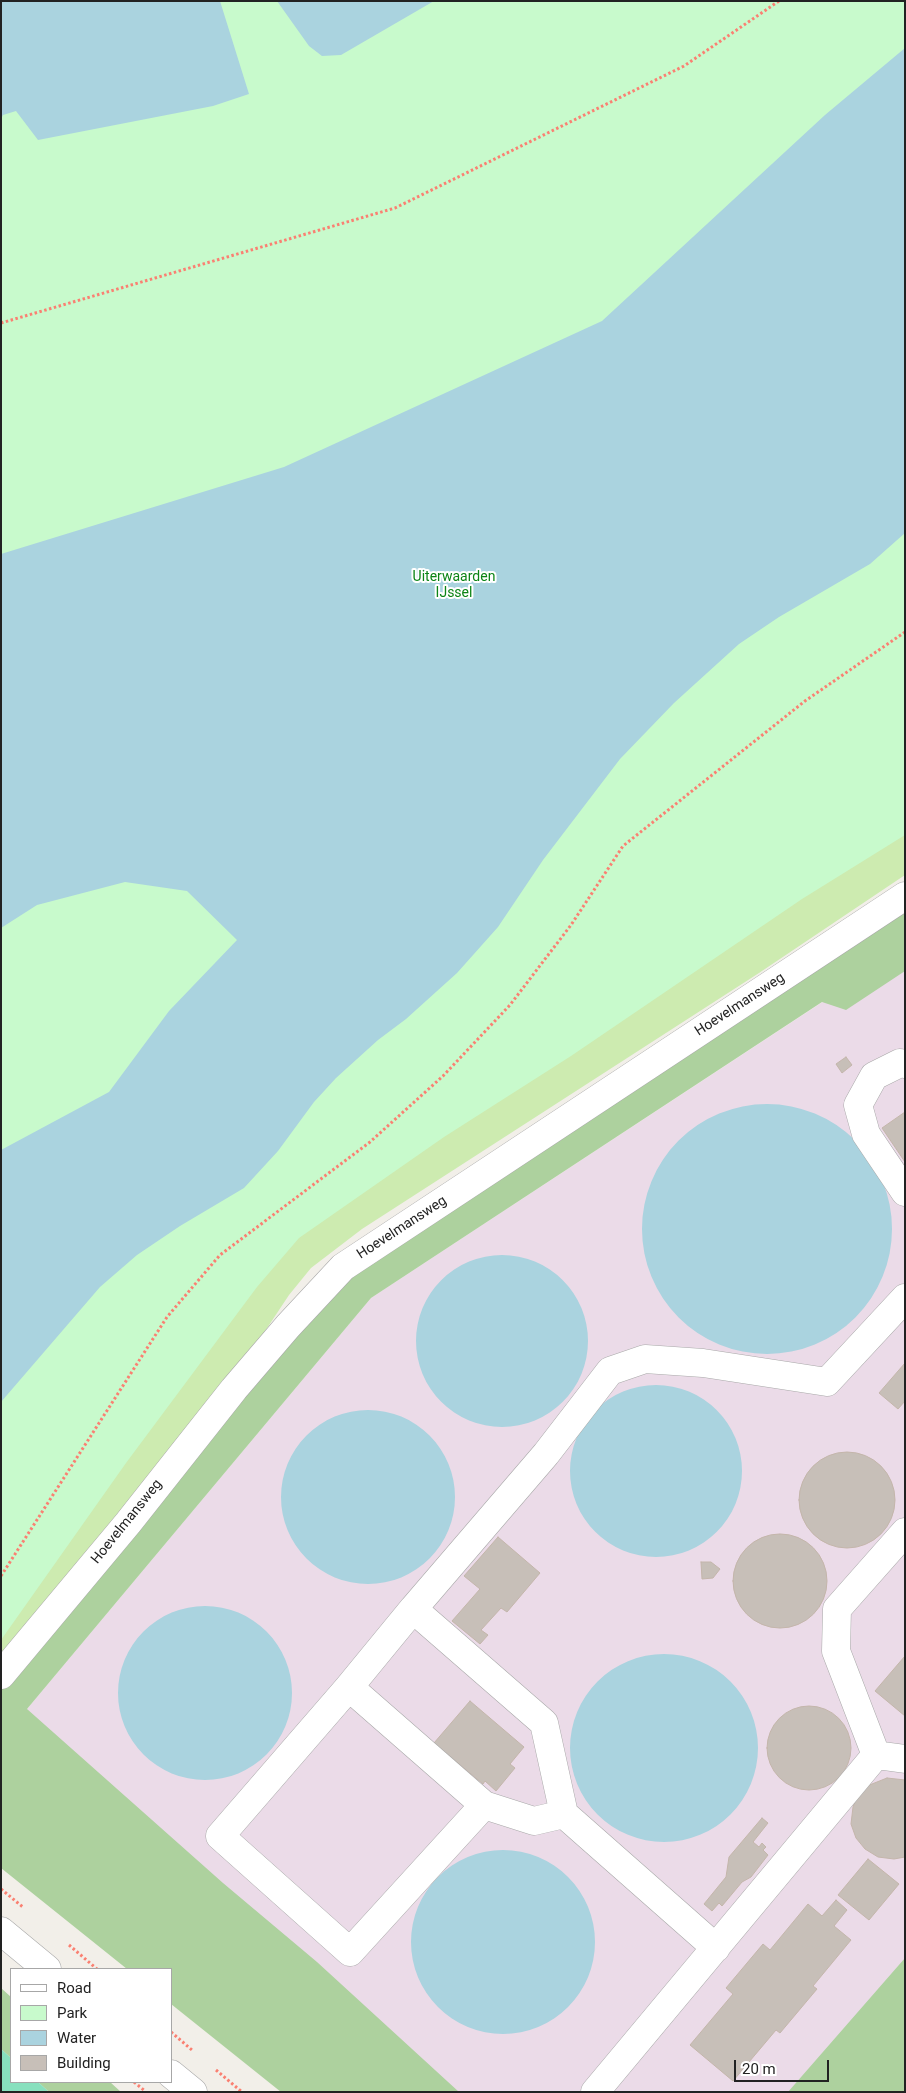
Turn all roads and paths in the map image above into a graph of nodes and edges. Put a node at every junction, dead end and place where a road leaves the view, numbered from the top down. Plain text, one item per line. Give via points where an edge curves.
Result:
1 (780, 1) edge
2 (1, 323) edge
3 (905, 632) edge
4 (905, 896) edge
5 (905, 1064) edge
6 (905, 1192) edge
7 (905, 1298) edge
8 (905, 1532) edge
9 (1, 1576) edge
10 (413, 1609) junction
11 (1, 1675) edge
12 (349, 1687) junction
13 (876, 1755) junction
14 (905, 1759) edge
15 (484, 1805) junction
16 (564, 1814) junction
17 (1, 1931) edge
18 (716, 1948) junction
19 (46, 1968) edge
20 (172, 2075) edge
21 (135, 2083) edge
22 (146, 2092) edge
23 (192, 2092) edge
24 (595, 2092) edge

1 - 2 path via 684,66 395,208
3 - 9 path via 805,701 623,846 571,925 510,1005 443,1076 370,1142 220,1255 168,1317
4 - 11 street, Hoevelmansweg via 343,1267 234,1389
5 - 6 street via 900,1063 874,1076 858,1105 866,1134
7 - 10 street via 827,1382 703,1363 645,1359 610,1372 546,1454
8 - 13 street via 838,1609 836,1651
10 - 12 street
10 - 16 street via 544,1723
12 - 15 street
12 - 15 street via 220,1836 350,1952
13 - 14 street
13 - 18 street
15 - 16 street via 534,1821
16 - 18 street
17 - 19 street
18 - 24 street
20 - 23 street
21 - 22 path

